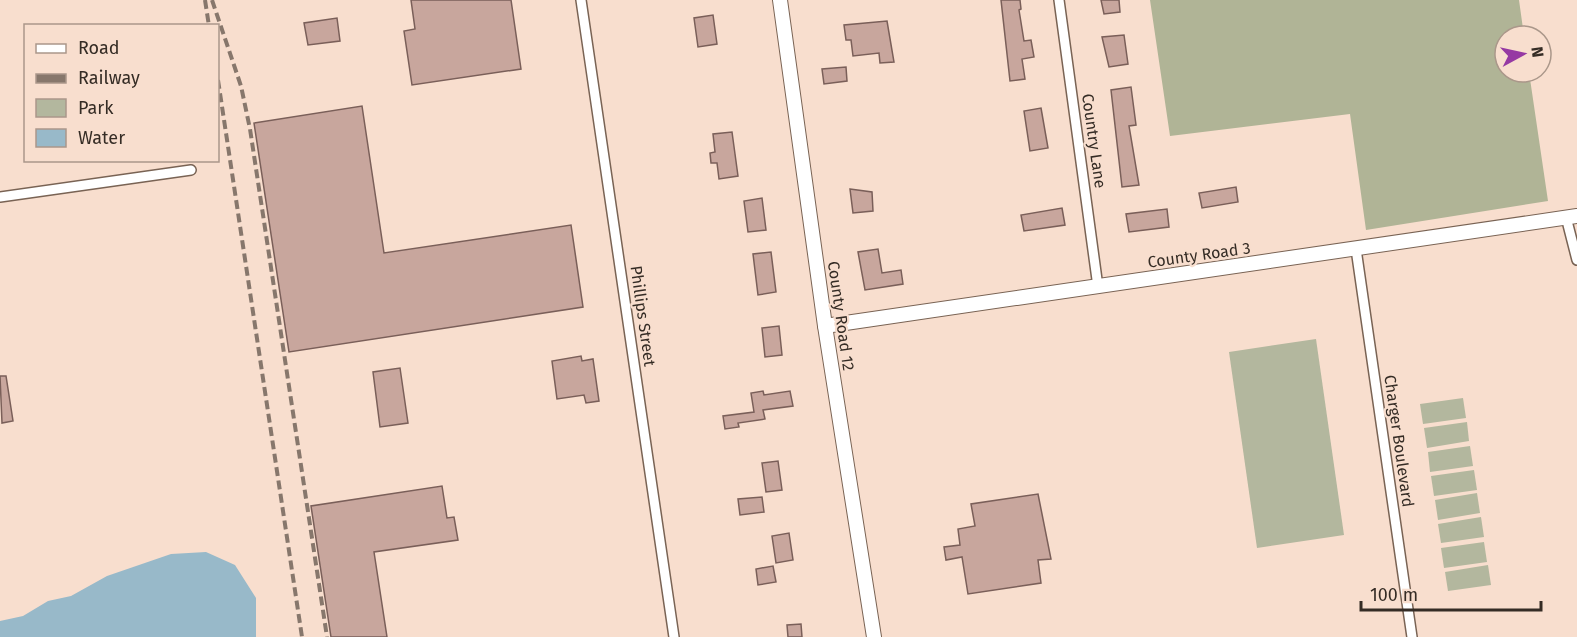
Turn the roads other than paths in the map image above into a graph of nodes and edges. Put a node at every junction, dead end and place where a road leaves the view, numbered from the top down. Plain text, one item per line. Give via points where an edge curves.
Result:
1 (581, 0) edge
2 (780, 0) edge
3 (1059, 0) edge
4 (191, 170) dead end
5 (0, 197) edge
6 (1571, 216) edge
7 (1356, 249) junction
8 (1577, 260) edge
9 (1098, 287) junction
10 (825, 326) junction
11 (674, 637) edge
12 (874, 637) edge
13 (1412, 637) edge

1 - 11 street, Phillips Street
2 - 10 street, County Road 12
3 - 9 street, Country Lane
4 - 5 street
6 - 7 street, County Road 3
6 - 8 street
7 - 9 street, County Road 3
7 - 13 street, Charger Boulevard
9 - 10 street, County Road 3
10 - 12 street, County Road 12

